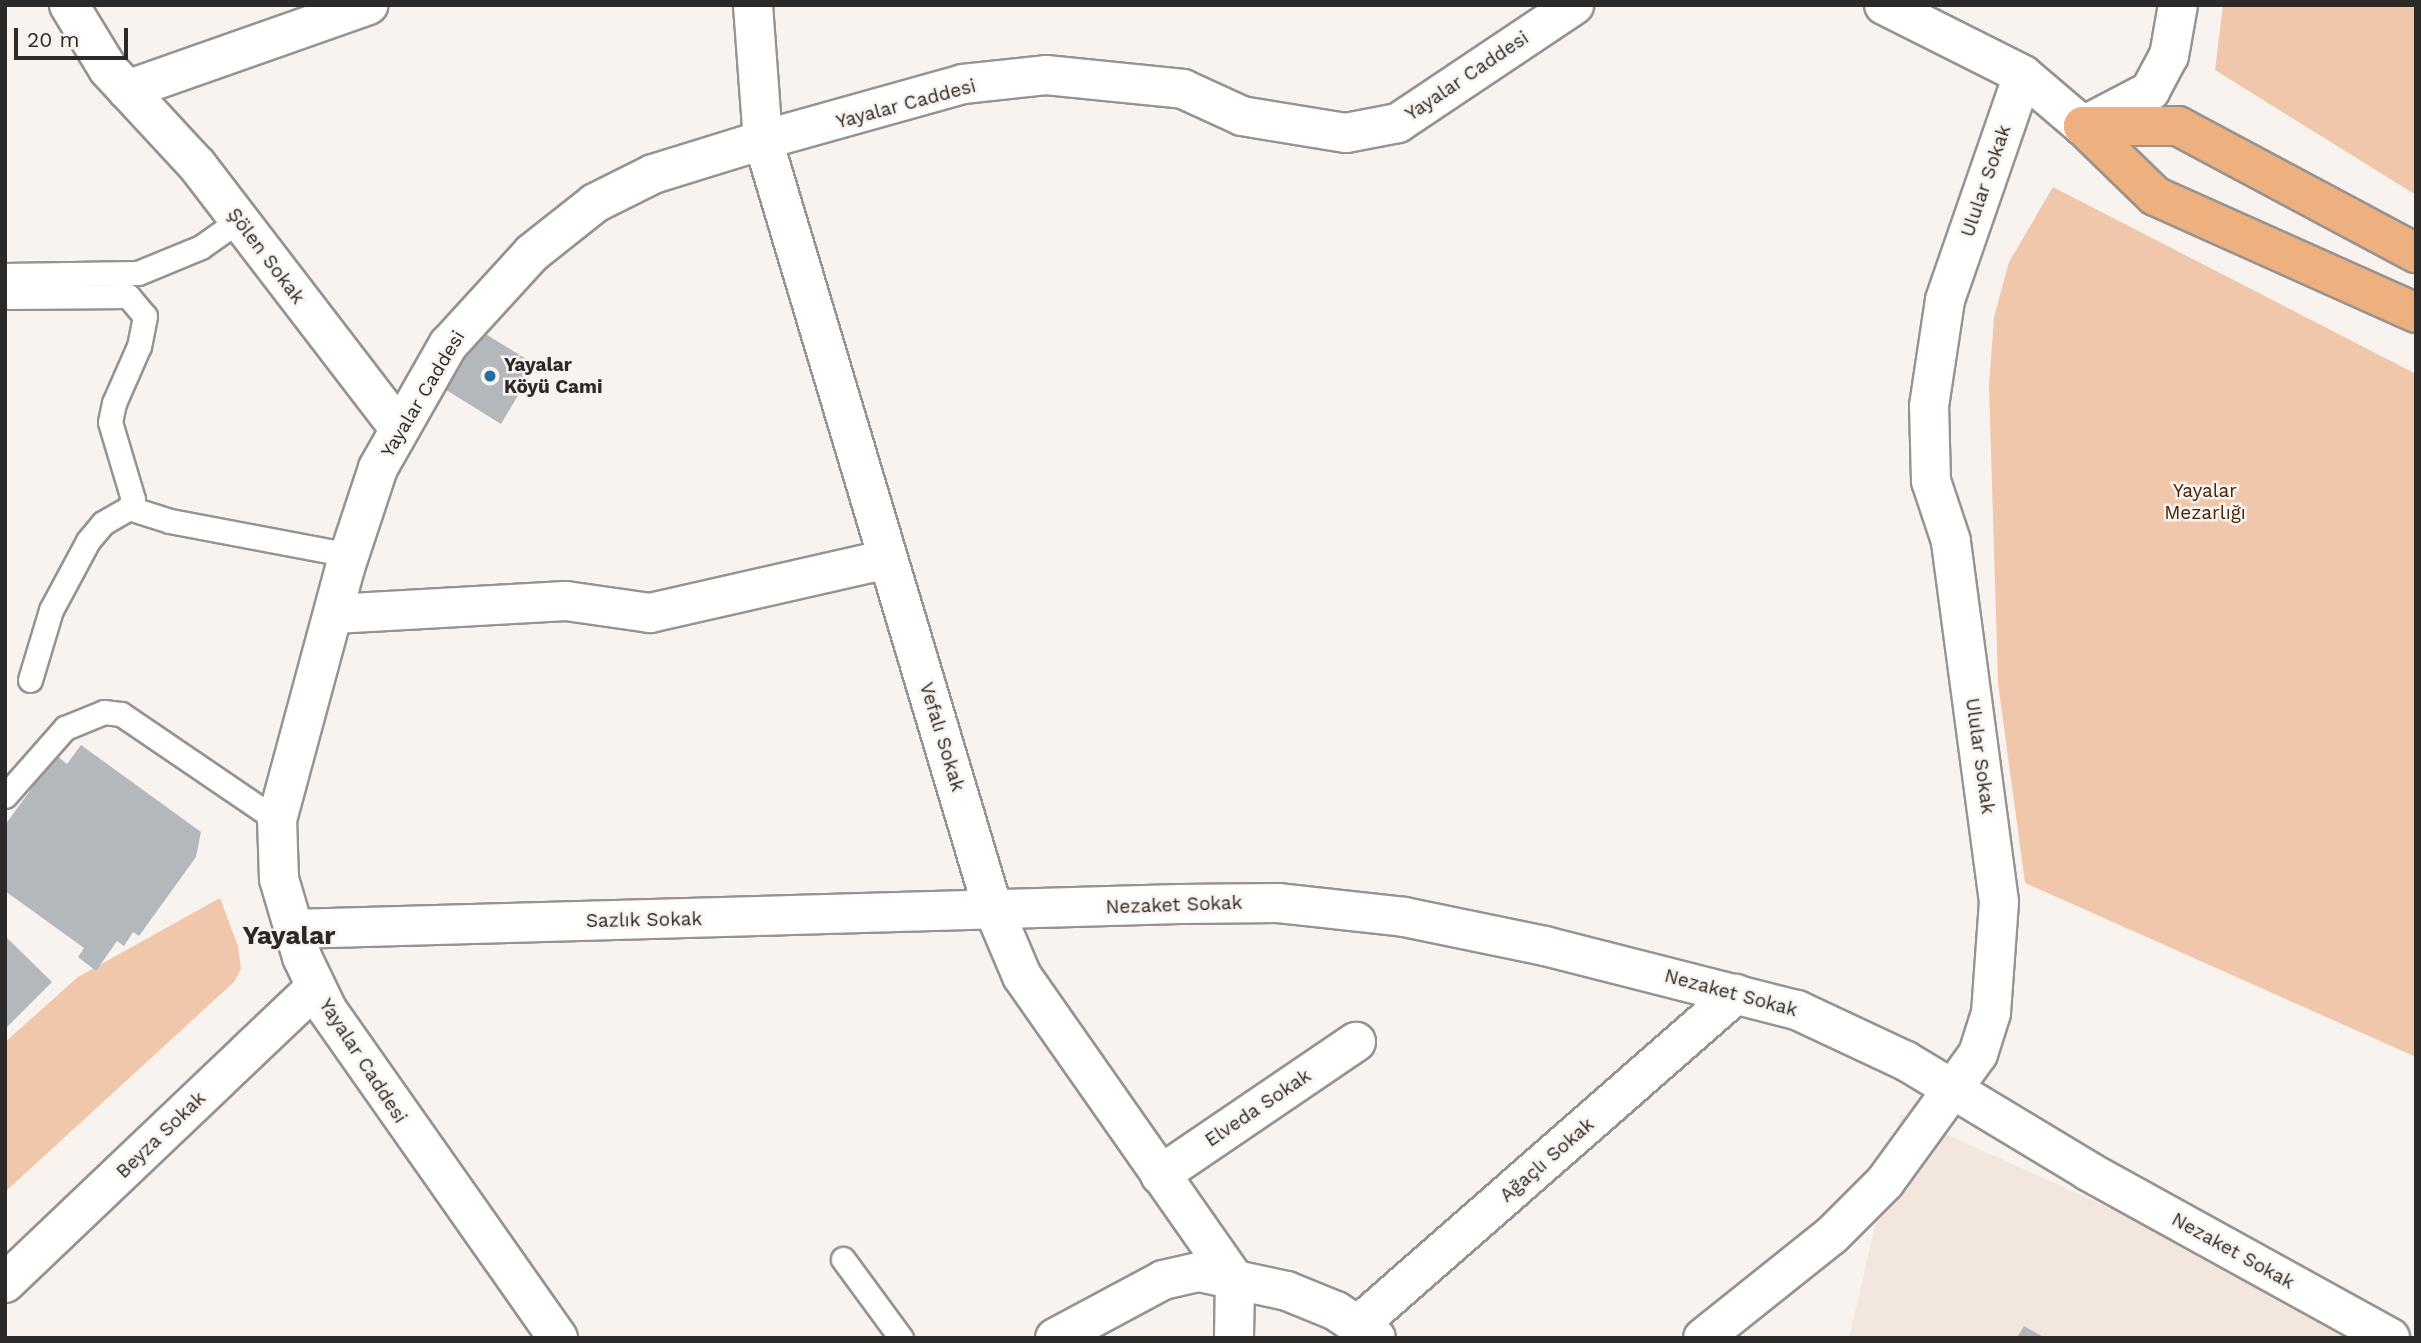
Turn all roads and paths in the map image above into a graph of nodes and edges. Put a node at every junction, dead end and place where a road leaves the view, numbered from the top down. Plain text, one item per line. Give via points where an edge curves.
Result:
1 (69, 5) edge
2 (369, 5) edge
3 (752, 5) edge
4 (1574, 5) edge
5 (1884, 5) edge
6 (2178, 5) edge
7 (321, 13) edge
8 (2023, 75) junction
9 (127, 90) junction
10 (2083, 126) junction
11 (763, 139) junction
12 (239, 220) junction
13 (2416, 254) edge
14 (5, 275) edge
15 (5, 297) edge
16 (2416, 313) edge
17 (399, 428) junction
18 (129, 508) junction
19 (350, 555) junction
20 (888, 559) junction
21 (334, 614) junction
22 (30, 680) dead end
23 (5, 796) edge
24 (277, 820) junction
25 (995, 912) junction
26 (293, 929) junction
27 (316, 987) junction
28 (1736, 994) junction
29 (1356, 1042) dead end
30 (1954, 1091) junction
31 (1160, 1175) junction
32 (843, 1259) dead end
33 (1236, 1280) junction
34 (5, 1283) edge
35 (1366, 1332) edge
36 (2385, 1337) edge
37 (558, 1338) edge
38 (901, 1338) edge
39 (1055, 1338) edge
40 (1234, 1338) edge
41 (1703, 1338) edge

1 - 9 street, Şölen Sokak via 108,69
2 - 7 street
3 - 11 street, Vefalı Sokak
4 - 11 street, Yayalar Caddesi via 1398,123 1346,133 1242,116 1183,89 1046,75 963,84
5 - 8 street
6 - 10 street via 2169,56 2150,91
7 - 9 street
8 - 10 street
8 - 30 street, Ulular Sokak via 1945,300 1929,406 1931,481 1951,541 1999,902 1991,1013 1978,1054
9 - 12 street, Şölen Sokak via 197,165
10 - 13 main road via 2178,126
10 - 16 main road via 2155,196
11 - 17 street, Yayalar Caddesi via 641,180 595,203 532,253 448,345
11 - 20 street, Vefalı Sokak
12 - 14 lane via 201,247 138,273
12 - 17 street, Şölen Sokak
15 - 18 lane via 128,296 141,307 145,325 110,422 132,486
17 - 19 street, Yayalar Caddesi via 378,468
18 - 19 lane via 170,522
18 - 22 lane via 103,523 88,541 41,634
19 - 21 street, Yayalar Caddesi
20 - 21 street via 650,613 566,601
20 - 25 street, Vefalı Sokak
21 - 24 street, Yayalar Caddesi
23 - 24 lane via 65,728 104,712 121,714
24 - 26 street, Yayalar Caddesi via 279,879
25 - 26 street, Sazlık Sokak
25 - 28 street, Nezaket Sokak via 1278,903 1404,917
25 - 31 street, Vefalı Sokak via 1022,976
26 - 27 street, Yayalar Caddesi
27 - 34 street, Beyza Sokak
27 - 37 street, Yayalar Caddesi via 357,1057
28 - 30 street, Nezaket Sokak via 1797,1010 1906,1062
28 - 35 street, Ağaçlı Sokak
29 - 31 street, Elveda Sokak
30 - 36 street, Nezaket Sokak
30 - 41 street, Ulular Sokak via 1885,1182 1831,1236
31 - 33 street, Vefalı Sokak
32 - 38 lane
33 - 35 street via 1287,1291
33 - 39 street via 1199,1272 1163,1280
33 - 40 street

